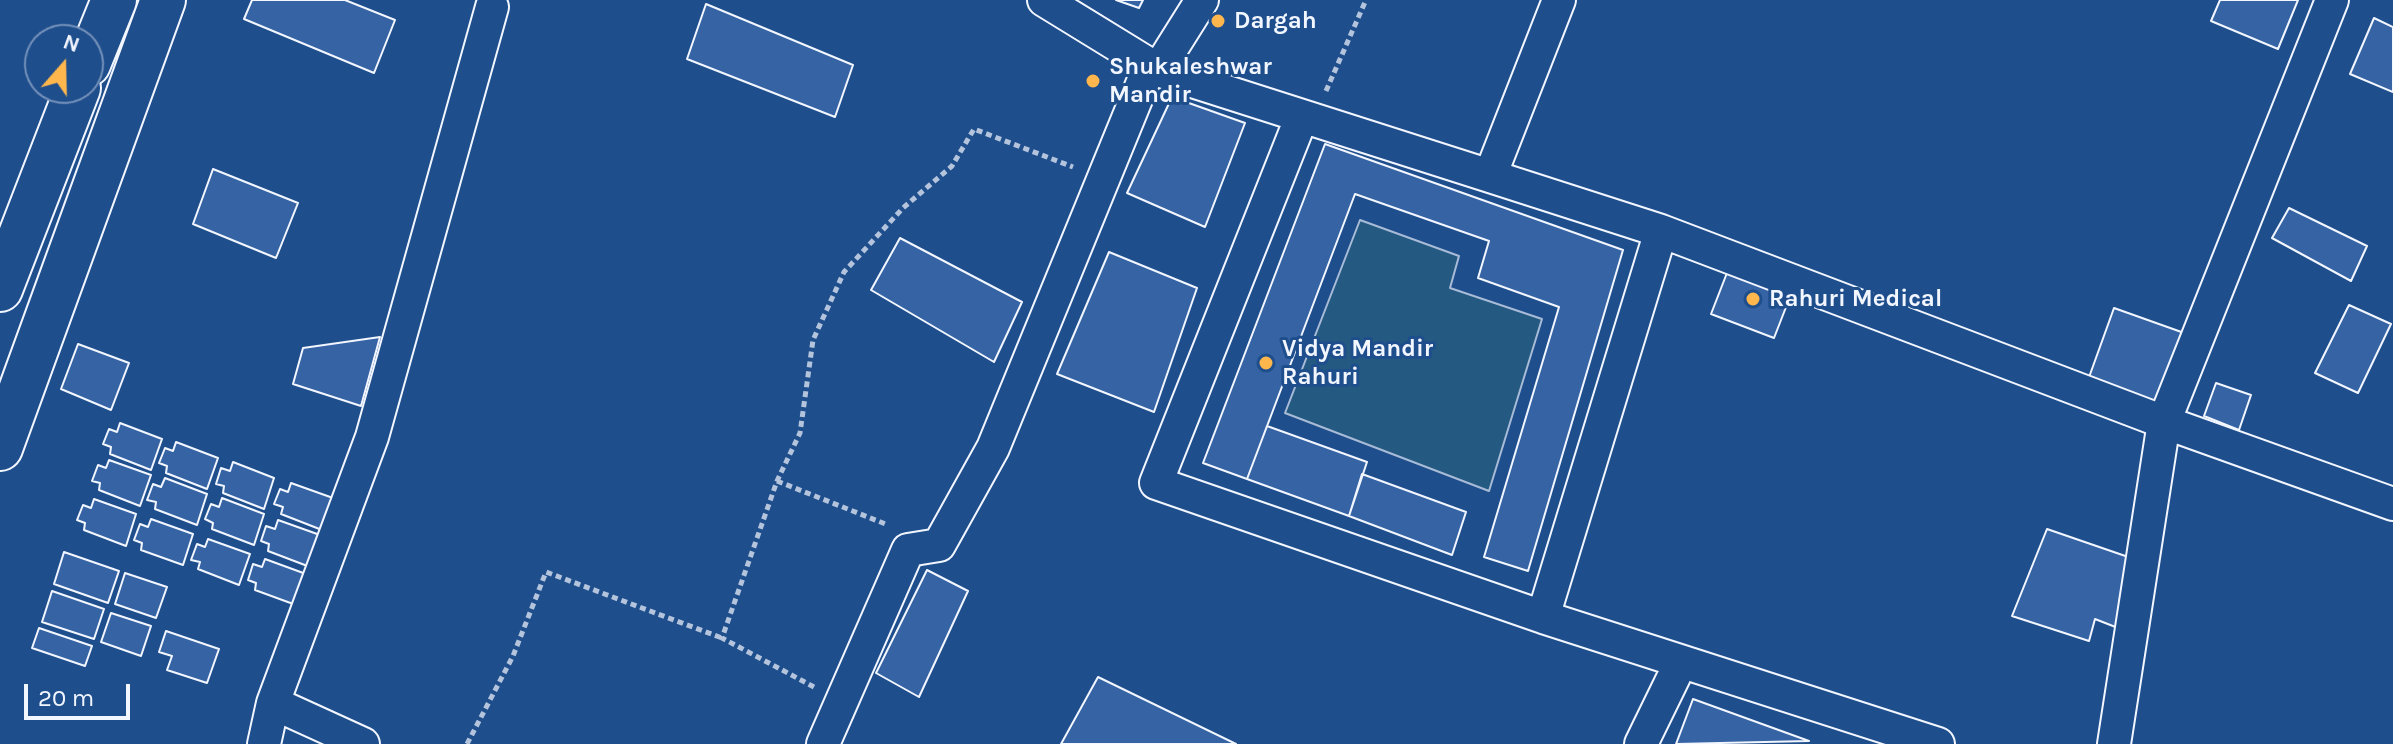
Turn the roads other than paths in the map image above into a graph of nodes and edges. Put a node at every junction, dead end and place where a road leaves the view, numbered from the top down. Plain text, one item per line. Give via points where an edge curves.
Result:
1 (114, 0) edge
2 (163, 0) edge
3 (1044, 0) edge
4 (1202, 0) edge
5 (1559, 0) edge
6 (2332, 0) edge
7 (487, 2) edge
8 (104, 25) edge
9 (1154, 68) junction
10 (72, 104) edge
11 (104, 104) edge
12 (120, 118) junction
13 (1308, 118) junction
14 (1490, 176) junction
15 (1661, 231) junction
16 (0, 289) edge
17 (2164, 422) junction
18 (0, 448) edge
19 (2393, 504) edge
20 (1543, 617) junction
21 (1681, 662) junction
22 (273, 703) junction
23 (264, 744) edge
24 (363, 744) edge
25 (823, 744) edge
26 (1641, 744) edge
27 (1938, 744) edge
28 (2114, 744) edge

1 - 8 highway
2 - 12 highway
3 - 9 street
4 - 9 street
5 - 14 street
6 - 17 street
7 - 22 street via 372,437
9 - 13 street
9 - 25 street via 993,448 939,545 908,550
10 - 16 highway
11 - 12 highway
12 - 18 highway
13 - 14 street
13 - 20 street via 1156,483
14 - 15 street
15 - 17 street
15 - 20 street
17 - 19 street
17 - 28 street
20 - 21 street
21 - 26 street
21 - 27 street
22 - 23 street
22 - 24 street

